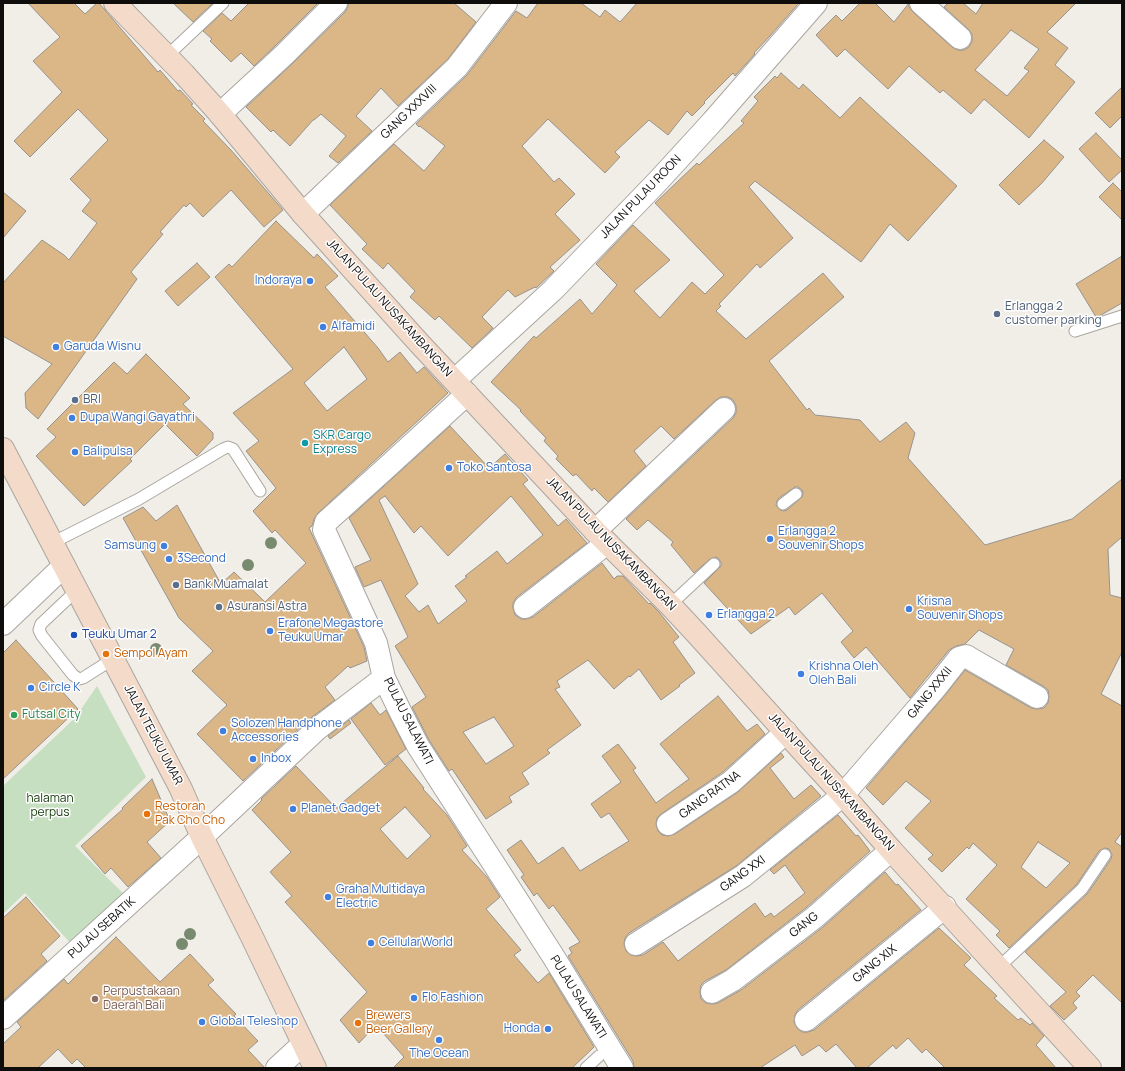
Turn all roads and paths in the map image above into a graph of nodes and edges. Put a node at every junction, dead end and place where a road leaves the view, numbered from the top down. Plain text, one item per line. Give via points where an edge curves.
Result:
1 (115, 3) edge
2 (223, 3) edge
3 (336, 3) edge
4 (506, 3) edge
5 (816, 3) edge
6 (921, 3) edge
7 (960, 38) dead end
8 (167, 56) junction
9 (220, 114) junction
10 (303, 214) junction
11 (1122, 316) edge
12 (1075, 331) dead end
13 (461, 387) junction
14 (724, 409) dead end
15 (3, 449) edge
16 (260, 491) dead end
17 (796, 494) dead end
18 (783, 504) dead end
19 (601, 537) junction
20 (52, 543) junction
21 (714, 564) dead end
22 (64, 566) junction
23 (77, 590) junction
24 (670, 605) junction
25 (524, 607) dead end
26 (3, 624) edge
27 (113, 659) junction
28 (384, 678) junction
29 (1037, 697) dead end
30 (786, 732) junction
31 (844, 795) junction
32 (668, 824) dead end
33 (202, 837) junction
34 (892, 850) junction
35 (1105, 855) dead end
36 (945, 907) junction
37 (636, 944) dead end
38 (999, 967) junction
39 (712, 992) dead end
40 (3, 1018) edge
41 (806, 1020) dead end
42 (303, 1044) junction
43 (599, 1056) dead end
44 (276, 1068) edge
45 (315, 1068) edge
46 (586, 1068) edge
47 (622, 1068) edge
48 (1090, 1068) edge

1 - 8 street, JALAN PULAU NUSAKAMBANGAN
2 - 8 lane
3 - 9 street
4 - 10 street, GANG XXXVIII via 457,67
5 - 13 street, JALAN PULAU ROON via 659,180
6 - 7 street
8 - 9 street, JALAN PULAU NUSAKAMBANGAN
9 - 10 street, JALAN PULAU NUSAKAMBANGAN
10 - 13 street, JALAN PULAU NUSAKAMBANGAN via 418,343
11 - 12 lane
13 - 19 street, JALAN PULAU NUSAKAMBANGAN
13 - 28 street, PULAU SALAWATI via 386,468 326,522 324,530 376,643
14 - 19 street
15 - 20 street, JALAN TEUKU UMAR
16 - 20 lane via 232,449 228,447 139,499
17 - 18 lane
19 - 24 street, JALAN PULAU NUSAKAMBANGAN
19 - 25 street
20 - 22 street, JALAN TEUKU UMAR
21 - 24 lane
22 - 23 street, JALAN TEUKU UMAR
22 - 26 street
23 - 27 street, JALAN TEUKU UMAR
23 - 27 lane via 41,624 42,636 79,679
24 - 30 street, JALAN PULAU NUSAKAMBANGAN
27 - 33 street, JALAN TEUKU UMAR via 181,789
28 - 33 street, PULAU SEBATIK via 316,730
28 - 47 street, PULAU SALAWATI via 418,746
29 - 31 street, GANG XXXII via 966,656 959,658
30 - 31 street, JALAN PULAU NUSAKAMBANGAN
30 - 32 street, GANG RATNA via 731,782
31 - 34 street, JALAN PULAU NUSAKAMBANGAN
31 - 37 street, GANG XXI via 743,876
33 - 40 street, PULAU SEBATIK
33 - 42 street, JALAN TEUKU UMAR
34 - 36 street, JALAN PULAU NUSAKAMBANGAN
34 - 39 street, GANG via 815,917 733,980
35 - 38 lane via 1082,889
36 - 38 street, JALAN PULAU NUSAKAMBANGAN
36 - 41 street, GANG XIX
38 - 48 street, JALAN PULAU NUSAKAMBANGAN
42 - 44 street
42 - 45 street, JALAN TEUKU UMAR
43 - 46 lane

